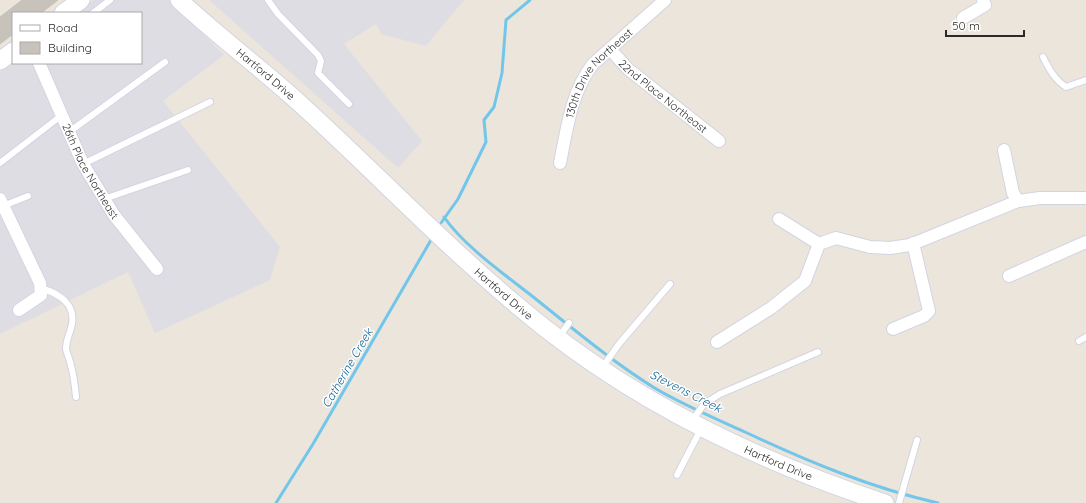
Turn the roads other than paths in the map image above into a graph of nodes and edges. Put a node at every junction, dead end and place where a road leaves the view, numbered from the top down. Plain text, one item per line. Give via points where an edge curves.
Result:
1 (81, 0) edge
2 (110, 0) edge
3 (180, 0) edge
4 (268, 0) edge
5 (665, 0) edge
6 (983, 0) edge
7 (64, 12) edge
8 (94, 12) edge
9 (963, 18) dead end
10 (610, 49) junction
11 (12, 52) edge
12 (1043, 57) dead end
13 (0, 61) edge
14 (165, 62) dead end
15 (39, 64) edge
16 (1086, 80) edge
17 (210, 102) dead end
18 (349, 104) dead end
19 (62, 115) junction
20 (69, 132) junction
21 (719, 141) dead end
22 (1004, 150) dead end
23 (0, 163) edge
24 (560, 163) dead end
25 (83, 164) junction
26 (188, 170) dead end
27 (28, 196) dead end
28 (1086, 198) edge
29 (104, 199) junction
30 (1018, 201) junction
31 (2, 202) edge
32 (779, 219) dead end
33 (1086, 242) edge
34 (913, 243) junction
35 (819, 244) junction
36 (157, 270) dead end
37 (1009, 276) dead end
38 (670, 284) dead end
39 (40, 288) junction
40 (19, 310) dead end
41 (568, 323) dead end
42 (893, 329) dead end
43 (561, 335) junction
44 (1086, 337) edge
45 (1079, 340) dead end
46 (717, 342) dead end
47 (818, 352) dead end
48 (603, 365) junction
49 (76, 397) dead end
50 (696, 423) junction
51 (917, 440) dead end
52 (677, 475) dead end
53 (896, 499) edge

1 - 7 main road
2 - 8 lane
3 - 43 main road, Hartford Drive via 295,99 497,289
4 - 18 lane via 278,14 318,55 321,61 318,74
5 - 10 street, 130th Drive Northeast
6 - 9 street via 985,5
10 - 21 street, 22nd Place Northeast via 628,69
10 - 24 street, 130th Drive Northeast via 593,64 576,93
11 - 13 main road
12 - 16 lane via 1055,77 1066,87
14 - 20 lane
15 - 19 street, 26th Place Northeast
17 - 25 lane
19 - 20 street, 26th Place Northeast
19 - 23 lane
20 - 25 street, 26th Place Northeast
22 - 30 street via 1013,193
25 - 29 street, 26th Place Northeast
26 - 29 lane
27 - 31 lane
28 - 30 street via 1040,198
29 - 36 street, 26th Place Northeast
30 - 34 street
31 - 39 street via 40,283
32 - 35 street
33 - 37 street
34 - 35 street via 890,248 870,247 836,238
34 - 42 street via 929,311 924,316
35 - 46 street via 805,281 771,308
38 - 48 lane
39 - 40 street via 41,295
39 - 49 lane via 54,292 65,300 72,313 66,350 72,367
41 - 43 lane
43 - 48 main road, Hartford Drive
44 - 45 lane
47 - 50 lane via 720,394 704,404
48 - 50 main road, Hartford Drive
50 - 52 lane
50 - 53 main road, Hartford Drive via 750,451 848,491
51 - 53 lane

